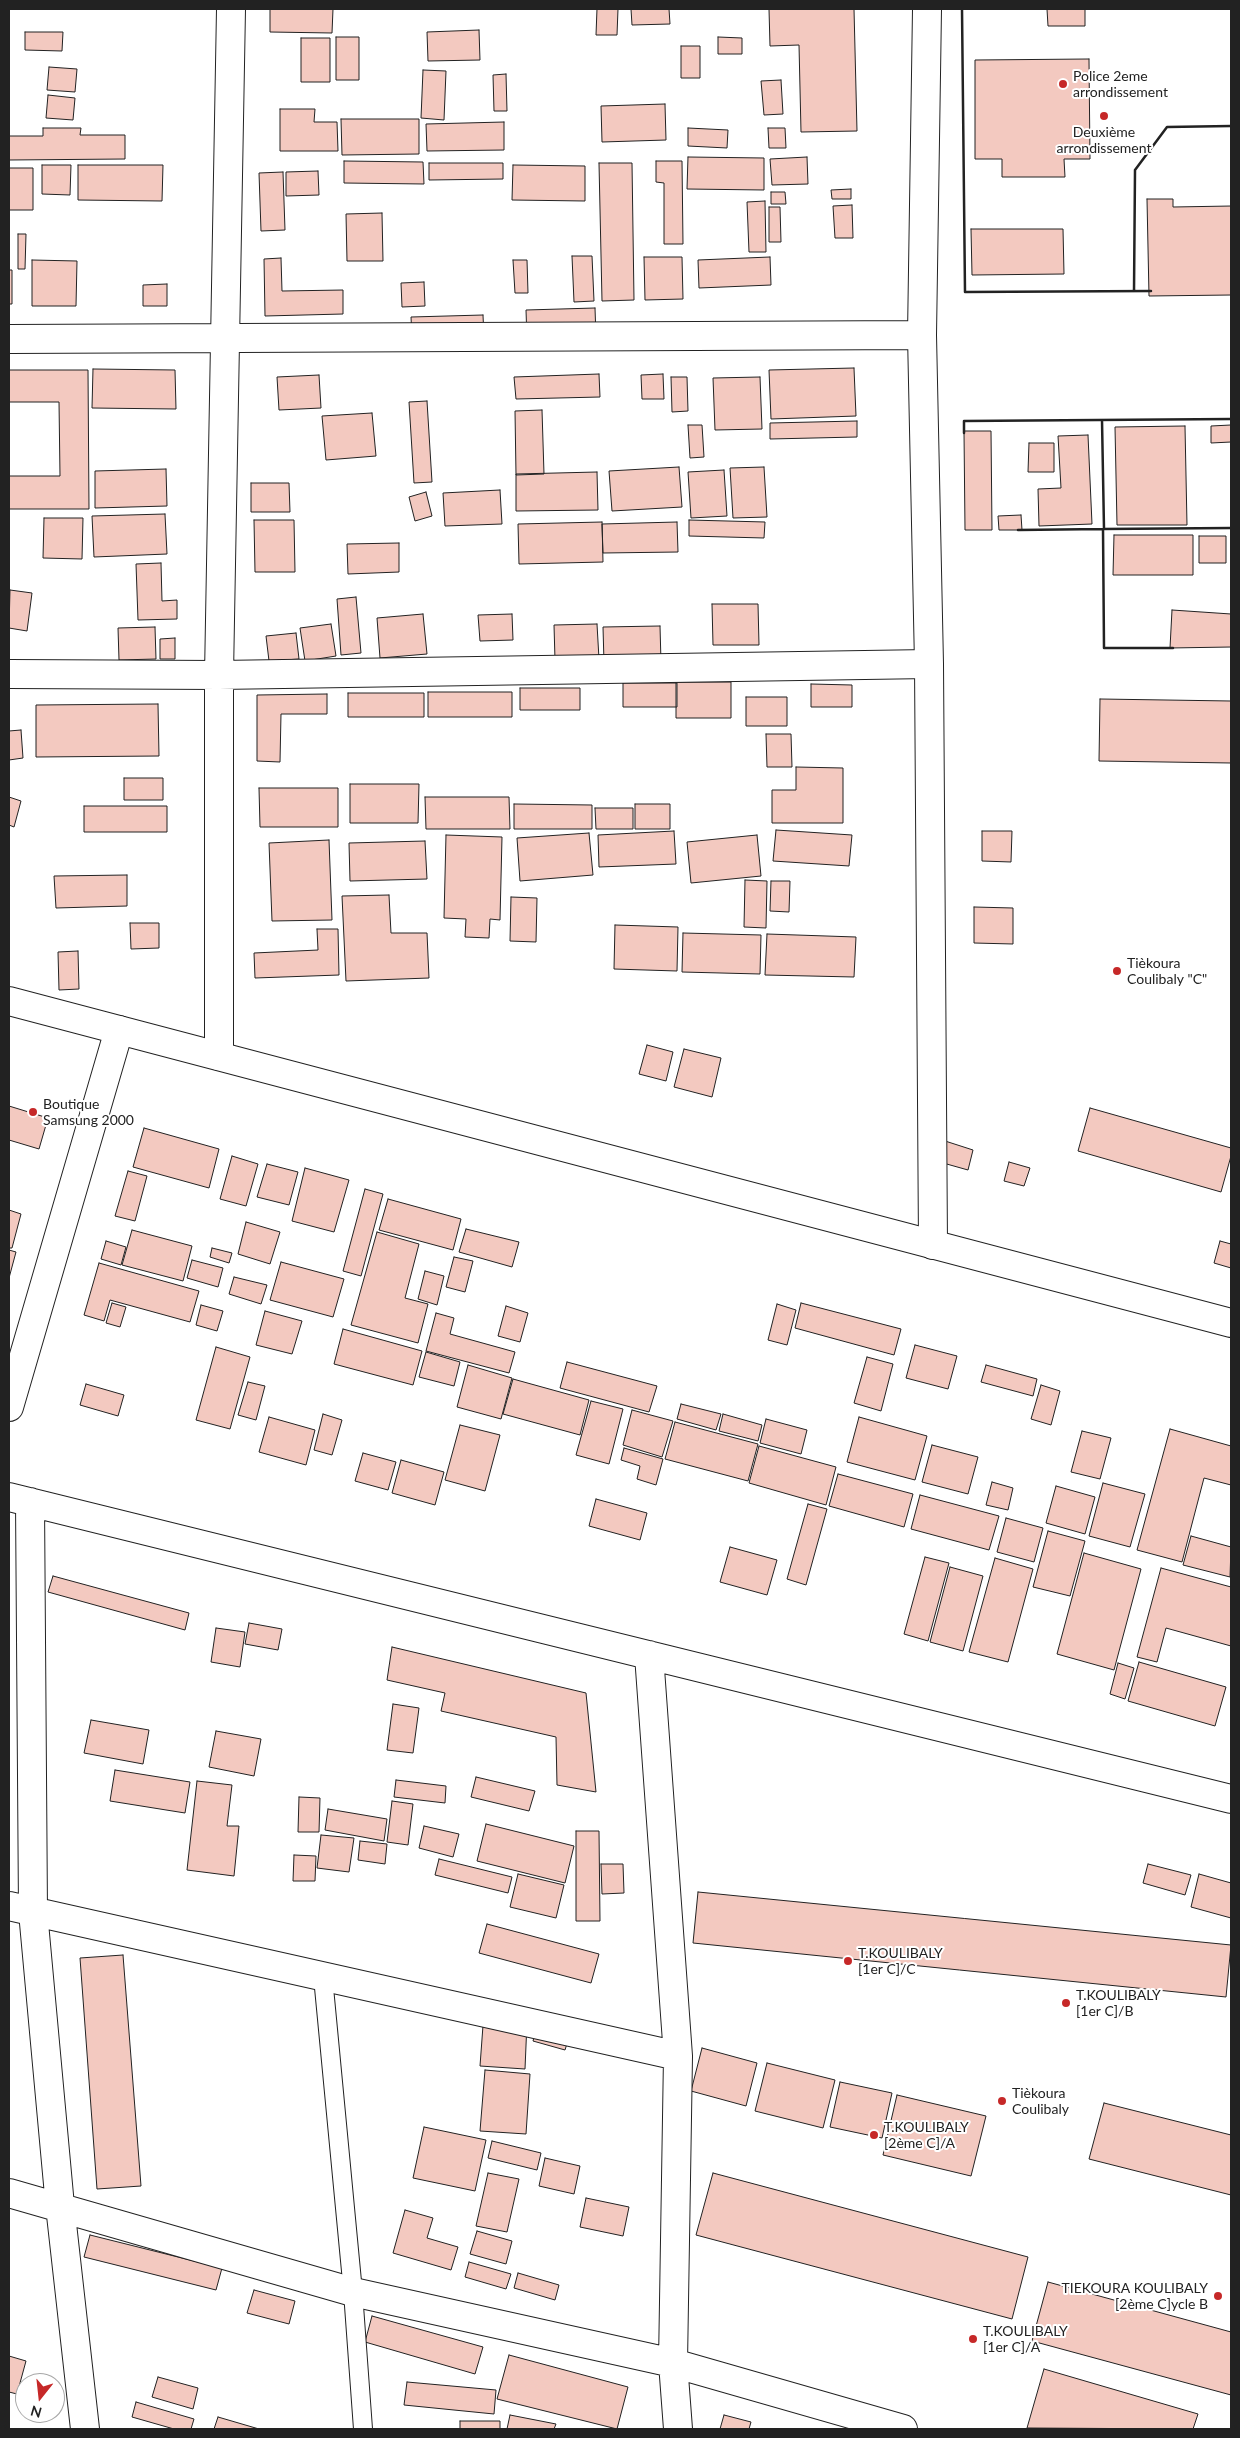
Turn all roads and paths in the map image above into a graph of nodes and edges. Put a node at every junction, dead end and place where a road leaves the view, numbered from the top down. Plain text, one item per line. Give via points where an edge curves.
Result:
1 (231, 9) edge
2 (928, 9) edge
3 (922, 335) junction
4 (226, 337) junction
5 (9, 339) edge
6 (929, 664) junction
7 (9, 674) edge
8 (219, 675) junction
9 (9, 1001) edge
10 (119, 1030) junction
11 (219, 1056) junction
12 (933, 1245) junction
13 (1231, 1324) edge
14 (9, 1407) edge
15 (19, 1499) edge
16 (649, 1655) junction
17 (1231, 1799) edge
18 (21, 1909) edge
19 (323, 1977) junction
20 (678, 2056) junction
21 (9, 2193) edge
22 (60, 2206) junction
23 (353, 2292) junction
24 (674, 2364) junction
25 (85, 2429) edge
26 (363, 2429) edge
27 (678, 2429) edge
28 (903, 2429) edge

1 - 4 street
2 - 3 street
3 - 4 street
3 - 6 street
4 - 5 street
4 - 8 street
6 - 8 street
6 - 12 street
7 - 8 street
8 - 11 street
9 - 10 street
10 - 11 street
10 - 14 street
11 - 12 street
12 - 13 street
15 - 16 street
15 - 18 street
16 - 17 street
16 - 20 street
18 - 19 street
18 - 22 street
19 - 20 street
19 - 23 lane
20 - 24 street
21 - 22 street
22 - 23 street
22 - 25 street
23 - 24 street
23 - 26 lane
24 - 27 street
24 - 28 street

